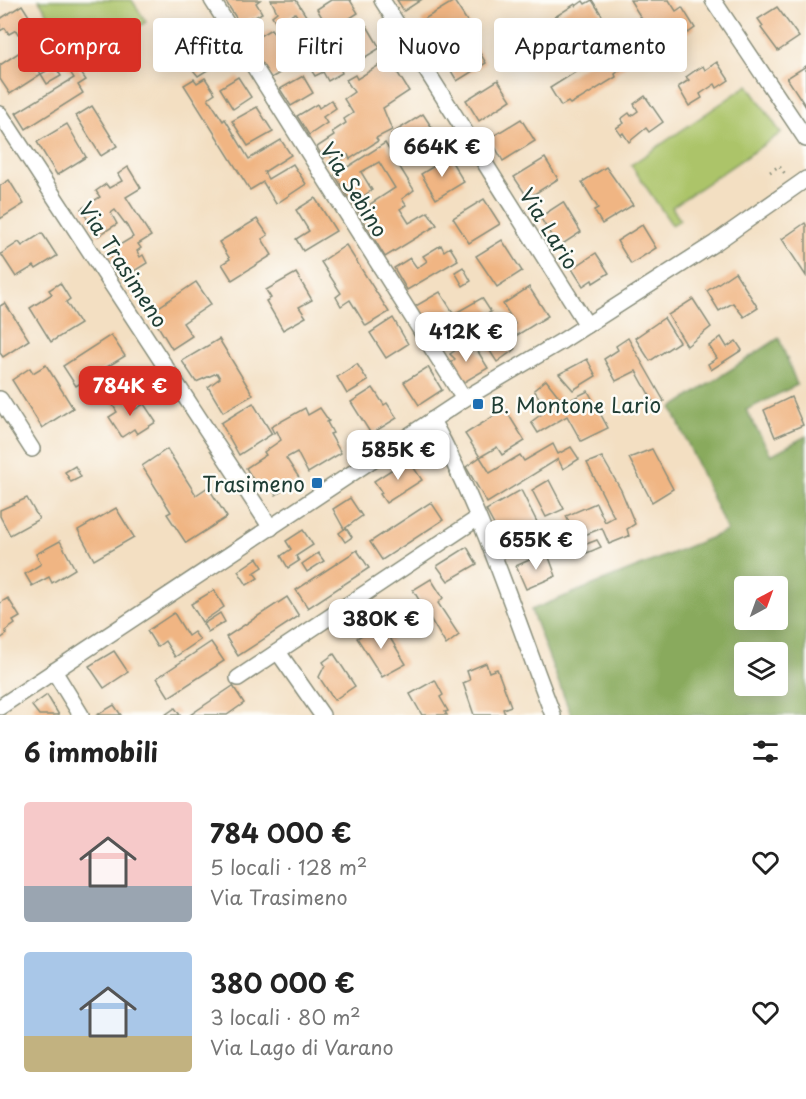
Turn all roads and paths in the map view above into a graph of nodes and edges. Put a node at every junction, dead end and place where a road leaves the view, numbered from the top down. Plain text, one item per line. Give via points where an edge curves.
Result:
1 (212, 0) edge
2 (382, 0) edge
3 (713, 0) edge
4 (0, 114) edge
5 (806, 139) edge
6 (770, 172) dead end
7 (787, 177) dead end
8 (806, 178) edge
9 (586, 326) junction
10 (0, 399) edge
11 (464, 399) junction
12 (432, 420) junction
13 (32, 449) dead end
14 (478, 518) junction
15 (272, 528) junction
16 (278, 652) junction
17 (54, 671) junction
18 (238, 678) dead end
19 (0, 706) edge
20 (81, 715) edge
21 (322, 715) edge
22 (553, 715) edge

1 - 11 street, Via Sebino
2 - 9 street, Via Lario
3 - 5 street
4 - 15 street, Via Trasimeno
6 - 7 path via 779,166
8 - 9 street via 732,232
9 - 11 street
10 - 13 street
11 - 12 street
12 - 14 street
12 - 15 street
14 - 16 street
14 - 22 street
15 - 17 street
16 - 18 street
16 - 21 street
17 - 19 street
17 - 20 street

